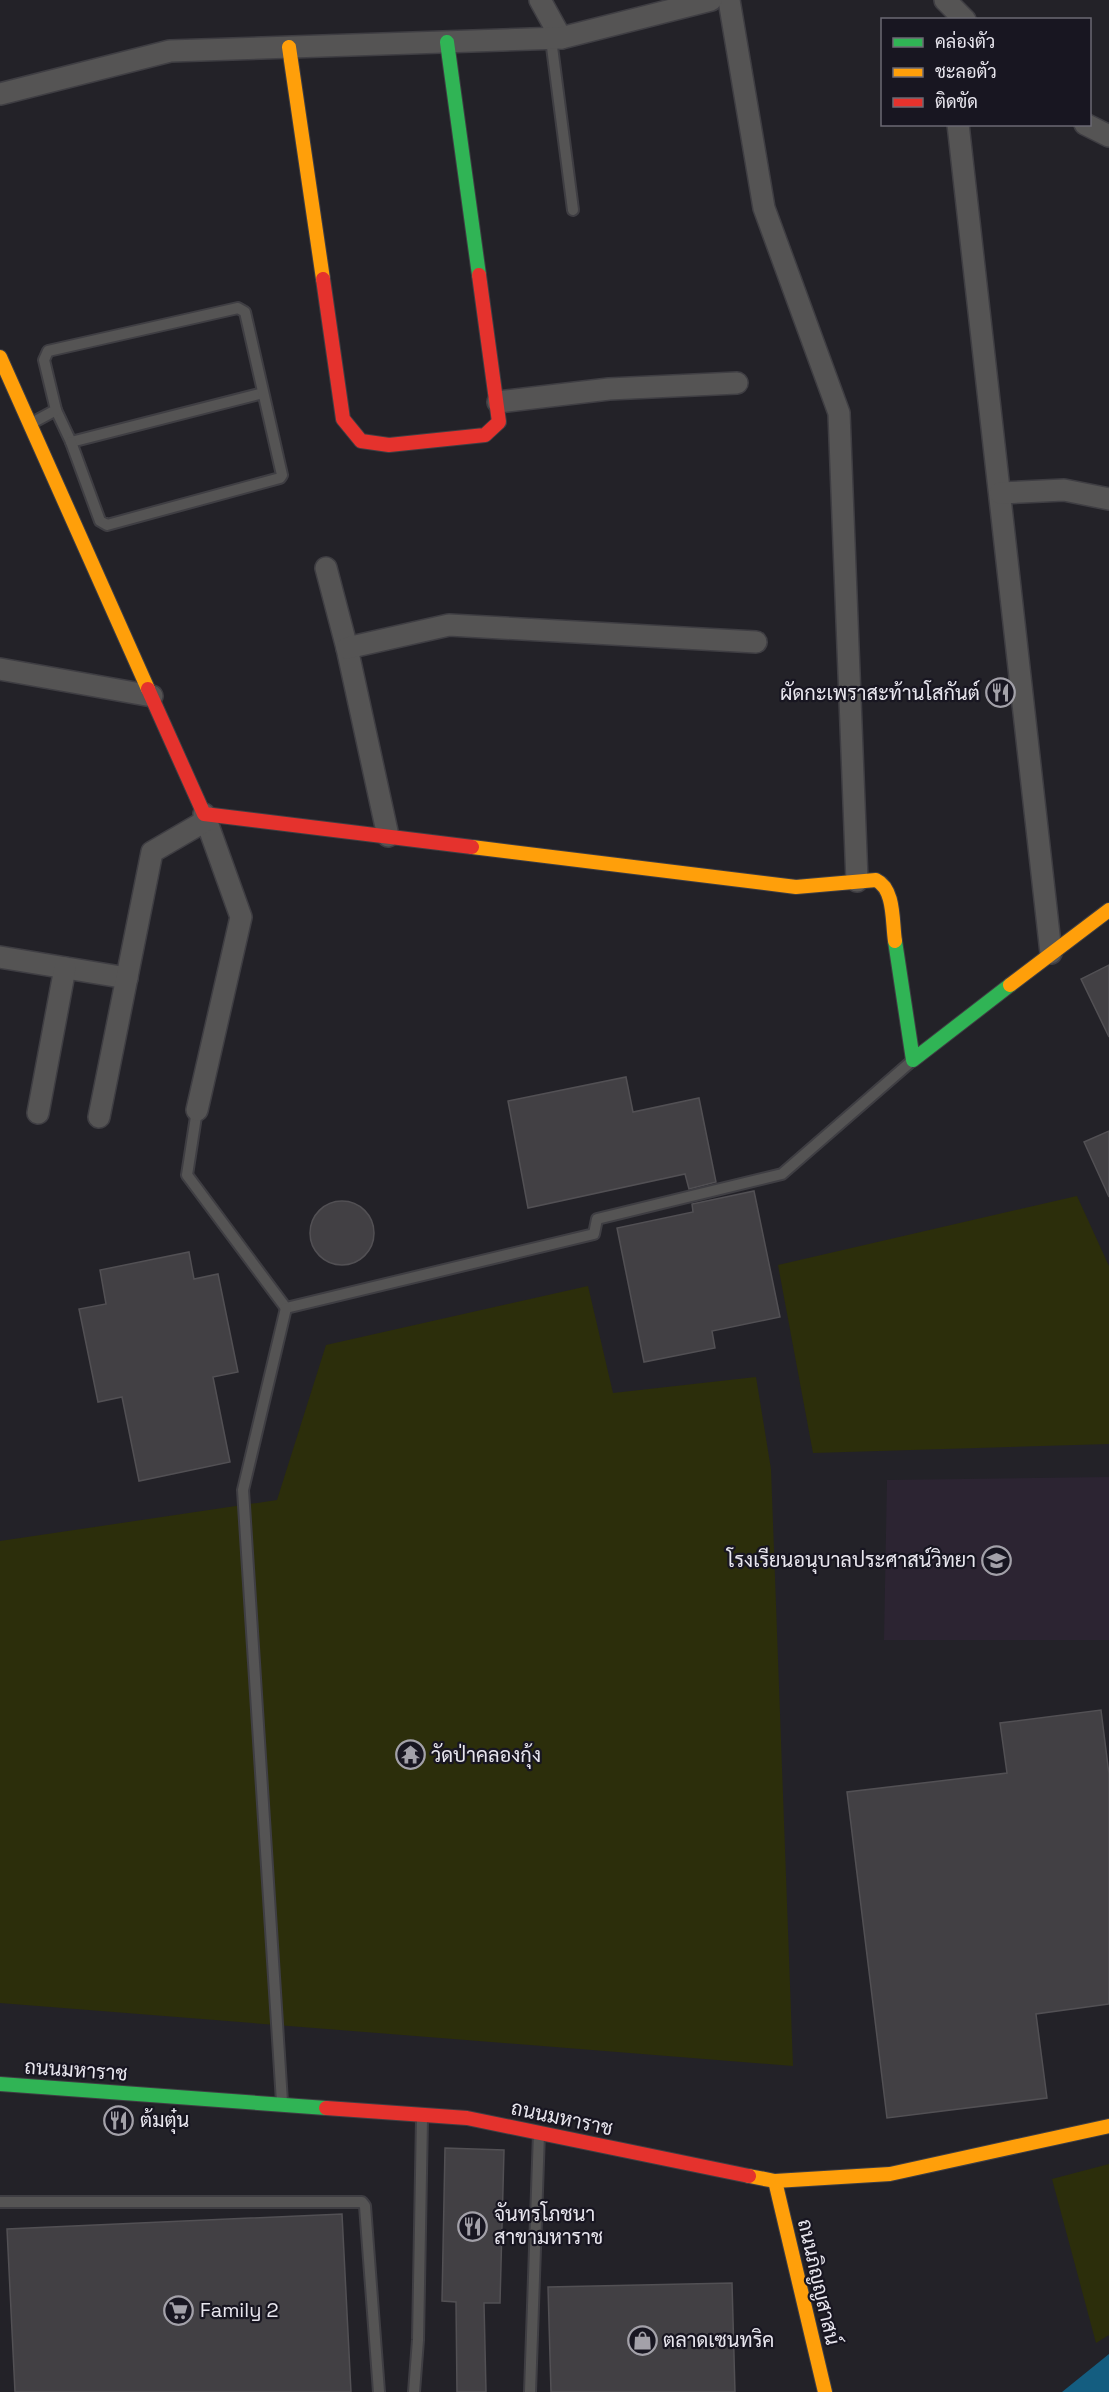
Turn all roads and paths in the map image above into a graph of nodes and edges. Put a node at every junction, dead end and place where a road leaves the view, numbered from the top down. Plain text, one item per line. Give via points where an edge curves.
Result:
1 (540, 0) edge
2 (711, 0) edge
3 (729, 0) edge
4 (945, 0) edge
5 (946, 18) edge
6 (963, 18) edge
7 (556, 38) junction
8 (447, 42) junction
9 (289, 47) junction
10 (0, 94) edge
11 (958, 126) edge
12 (1089, 126) edge
13 (1109, 136) edge
14 (573, 210) dead end
15 (0, 357) edge
16 (737, 383) dead end
17 (263, 393) junction
18 (498, 402) junction
19 (56, 410) junction
20 (30, 424) junction
21 (71, 442) junction
22 (999, 494) junction
23 (1109, 499) edge
24 (326, 568) dead end
25 (756, 642) dead end
26 (347, 648) junction
27 (0, 669) edge
28 (152, 696) junction
29 (206, 817) junction
30 (388, 836) junction
31 (857, 881) junction
32 (1109, 910) edge
33 (1051, 952) junction
34 (0, 957) edge
35 (65, 968) junction
36 (127, 978) junction
37 (913, 1060) junction
38 (197, 1110) joint
39 (38, 1113) dead end
40 (99, 1117) dead end
41 (286, 1308) junction
42 (0, 2084) edge
43 (282, 2105) junction
44 (423, 2115) junction
45 (1109, 2126) edge
46 (538, 2133) junction
47 (775, 2181) junction
48 (0, 2202) edge
49 (379, 2392) edge
50 (414, 2392) edge
51 (530, 2392) edge
52 (825, 2392) edge

1 - 7 street
2 - 7 street
3 - 31 street via 764,208 839,414
4 - 5 street
4 - 6 street
7 - 8 street
7 - 14 lane
8 - 9 street
8 - 18 street
9 - 10 street via 170,51
9 - 18 street via 344,419 361,441 389,445 485,435 499,422
11 - 22 street
12 - 13 street
15 - 20 street
16 - 18 street via 609,389
17 - 19 lane via 245,312 238,308 48,351 44,360
17 - 21 lane
17 - 21 lane via 281,477 114,524 100,521
19 - 20 lane
19 - 21 lane
20 - 28 street
22 - 23 street via 1064,490
22 - 33 street
24 - 26 street
25 - 26 street via 449,625
26 - 30 street
27 - 28 street
28 - 29 street
29 - 30 street
29 - 36 street via 152,852
29 - 38 street via 242,917
30 - 31 street via 796,886
31 - 37 street via 876,880 888,892
32 - 33 street
33 - 37 street
34 - 35 street
35 - 36 street
35 - 39 street
36 - 40 street
37 - 41 lane via 782,1174 597,1219 594,1234
38 - 41 lane via 187,1175
41 - 43 lane via 243,1490
42 - 43 street, ถนนมหาราช
43 - 44 street, ถนนมหาราช
44 - 46 street, ถนนมหาราช via 467,2118
44 - 50 lane
45 - 47 street, ถนนมหาราช via 890,2174
46 - 47 street, ถนนมหาราช
46 - 51 lane
47 - 52 street, ถนนภิญญสาสน์
48 - 49 lane via 362,2202

